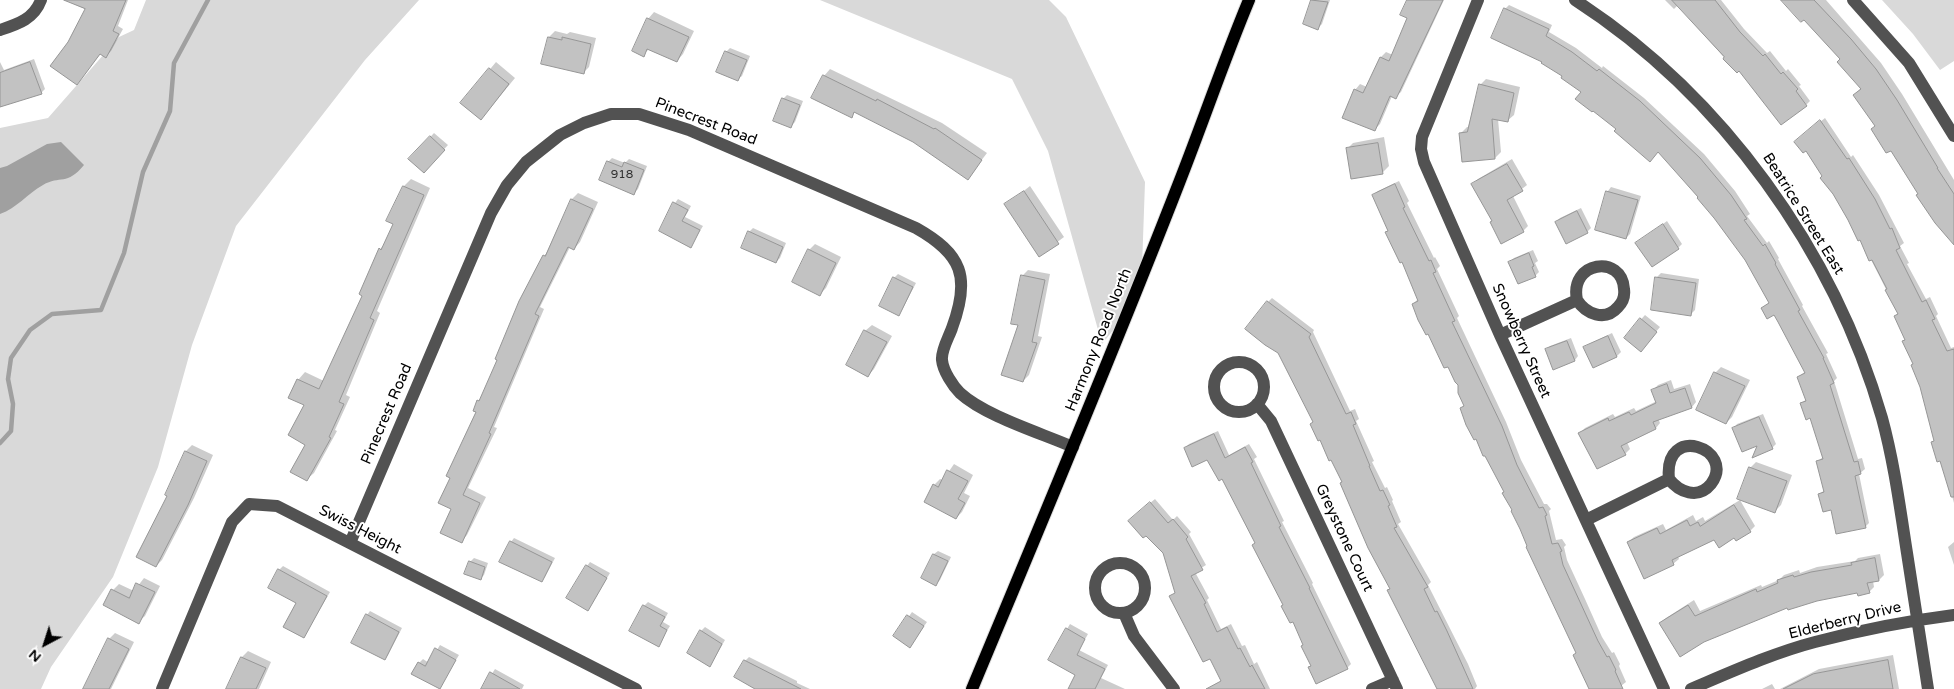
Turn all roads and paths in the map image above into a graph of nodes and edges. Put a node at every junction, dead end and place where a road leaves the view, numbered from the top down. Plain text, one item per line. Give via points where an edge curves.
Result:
1 (41, 0) edge
2 (1249, 0) edge
3 (1478, 0) edge
4 (1575, 0) edge
5 (1853, 0) edge
6 (0, 30) edge
7 (1954, 136) edge
8 (1577, 300) dead end
9 (1500, 335) junction
10 (1257, 404) junction
11 (1073, 447) junction
12 (1669, 479) dead end
13 (1586, 520) junction
14 (350, 543) junction
15 (1124, 613) dead end
16 (1954, 615) edge
17 (1917, 620) junction
18 (1395, 684) edge
19 (162, 689) edge
20 (636, 689) edge
21 (972, 689) edge
22 (1174, 689) edge
23 (1372, 689) edge
24 (1664, 689) edge
25 (1690, 689) edge
26 (1928, 689) edge

1 - 6 street via 27,20
2 - 11 main road, Harmony Road North
3 - 9 street, Snowberry Street via 1422,137 1421,149
4 - 17 street, Beatrice Street East via 1623,34 1696,98 1747,156 1822,269 1866,368 1882,420 1898,493
5 - 7 street via 1909,63
8 - 9 street
9 - 13 street, Snowberry Street
10 - 10 street via 1264,385 1254,367 1240,362 1221,369 1214,388 1218,402 1237,412
10 - 18 street, Greystone Court via 1271,421
11 - 14 street, Pinecrest Road via 977,405 959,392 948,376 942,360 959,308 960,268 950,252 934,238 689,130 640,114 611,114 560,134 526,162 507,185 491,213
11 - 21 main road, Harmony Road North
12 - 13 street
13 - 24 street, Snowberry Street
14 - 19 street, Swiss Height via 277,506 250,504 232,522
14 - 20 street, Swiss Height
15 - 22 street via 1134,636
16 - 17 street, Elderberry Drive
17 - 25 street, Elderberry Drive via 1814,642
17 - 26 street, Beatrice Street East
18 - 23 street

